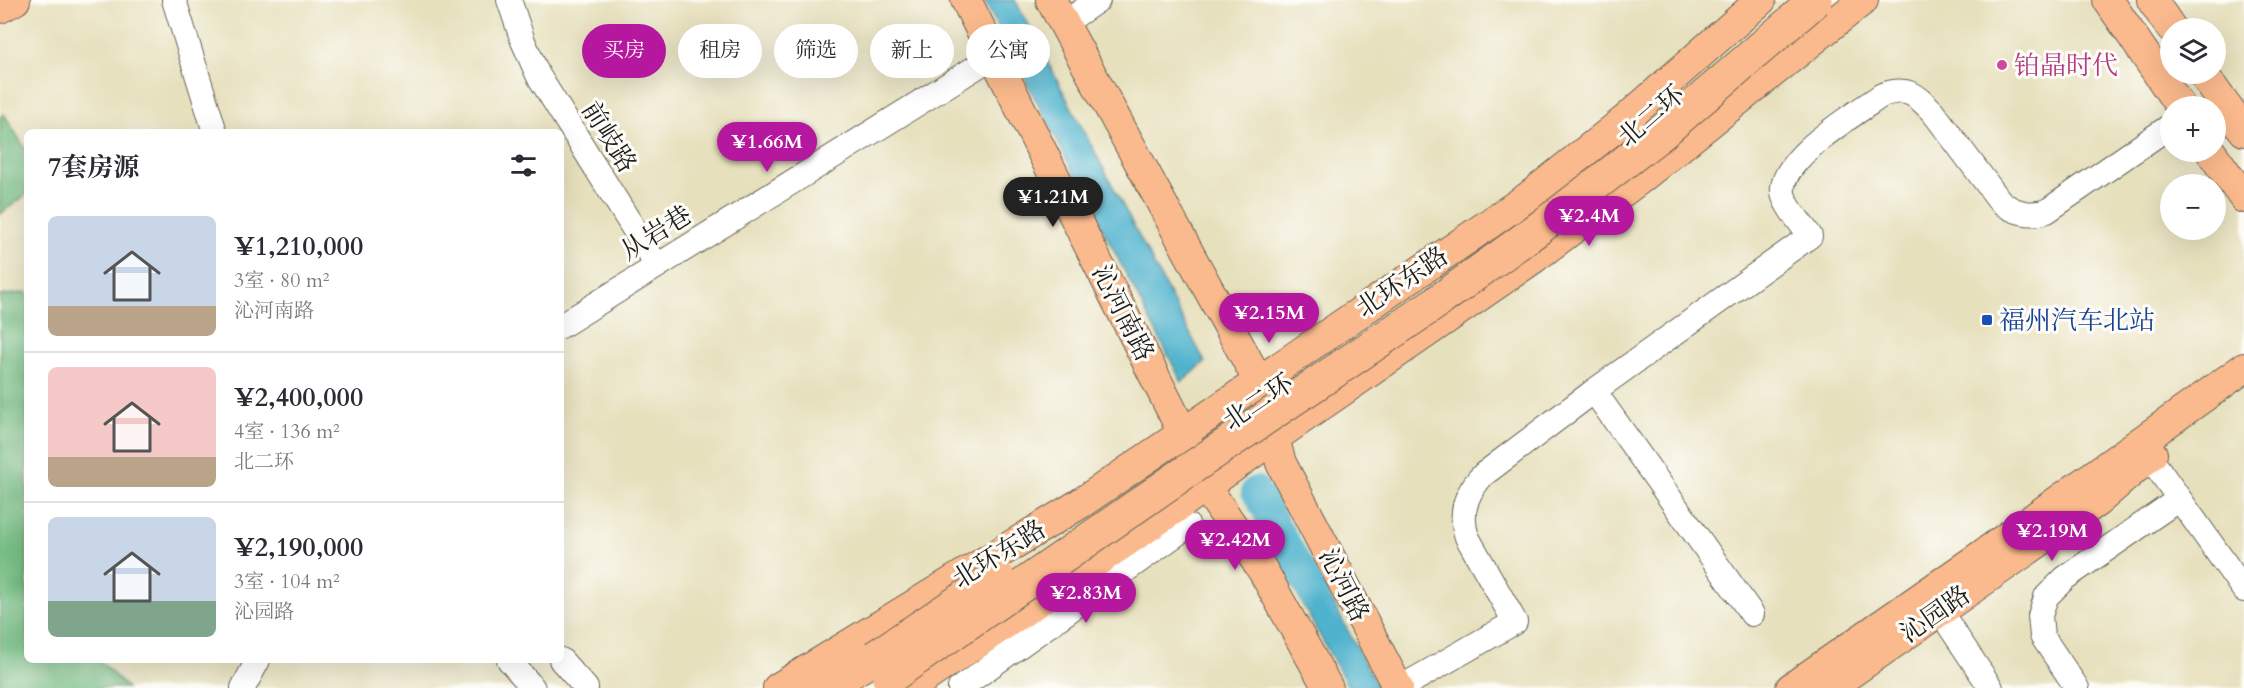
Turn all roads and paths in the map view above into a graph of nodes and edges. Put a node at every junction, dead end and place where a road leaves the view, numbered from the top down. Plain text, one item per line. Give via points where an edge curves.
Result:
1 (15, 0) edge
2 (174, 0) edge
3 (509, 0) edge
4 (966, 0) edge
5 (1098, 0) edge
6 (1761, 0) edge
7 (1785, 0) edge
8 (1816, 0) edge
9 (1863, 0) edge
10 (2108, 0) edge
11 (2152, 0) edge
12 (0, 8) edge
13 (1057, 12) edge
14 (2164, 18) edge
15 (978, 24) edge
16 (966, 73) edge
17 (1005, 78) edge
18 (2210, 84) edge
19 (2173, 96) edge
20 (214, 129) edge
21 (2244, 131) edge
22 (2160, 133) edge
23 (2218, 162) edge
24 (2244, 198) edge
25 (657, 266) junction
26 (564, 324) edge
27 (2244, 368) edge
28 (1258, 380) junction
29 (1594, 391) junction
30 (2244, 391) edge
31 (1183, 433) junction
32 (1274, 438) junction
33 (2149, 456) junction
34 (1206, 487) junction
35 (2179, 499) junction
36 (1188, 526) dead end
37 (2244, 590) edge
38 (1934, 602) junction
39 (1044, 612) junction
40 (1752, 614) dead end
41 (256, 663) edge
42 (512, 663) edge
43 (564, 663) edge
44 (887, 678) edge
45 (243, 688) edge
46 (533, 688) edge
47 (586, 688) edge
48 (778, 688) edge
49 (825, 688) edge
50 (960, 688) edge
51 (1328, 688) edge
52 (1399, 688) edge
53 (1791, 688) edge
54 (1829, 688) edge
55 (1991, 688) edge
56 (2077, 688) edge

1 - 12 main road
2 - 20 street
3 - 25 street, 前岐路 via 538,75
4 - 15 main road, 沁河南路
5 - 13 street
6 - 28 main road, 北环东路 via 1625,120 1535,191
7 - 44 highway, 北二环, bridge via 1592,166
8 - 44 highway, 北二环, bridge via 1652,141 1542,226
9 - 32 main road via 1561,238
10 - 19 main road
11 - 14 main road
13 - 28 main road
16 - 25 street, 从岩巷
17 - 31 main road, 沁河南路
18 - 21 main road
22 - 29 street via 2047,211 2026,213 2000,201 1922,100 1903,91 1882,95 1806,151 1785,178 1784,196 1810,236
23 - 24 main road
25 - 26 street, 从岩巷
27 - 38 main road
28 - 31 main road, 北环东路
28 - 32 main road, 沁河路 via 1268,403
29 - 40 street
29 - 52 street via 1484,474 1466,501 1463,525 1467,537 1515,622
30 - 33 main road, 沁园路
31 - 34 main road
31 - 48 main road, 北环东路 via 1082,503
32 - 34 main road
32 - 52 main road, 沁河路 via 1281,463
33 - 35 street
33 - 38 main road, 沁园路 via 2098,501
34 - 39 main road
34 - 51 main road via 1263,571
35 - 37 street
35 - 56 street via 2065,578 2046,597 2040,616 2042,636
36 - 39 street
38 - 53 main road
38 - 54 main road, 沁园路
38 - 55 street
39 - 44 main road
39 - 50 street
41 - 45 street
42 - 46 street
43 - 47 street
44 - 49 highway, 北二环

